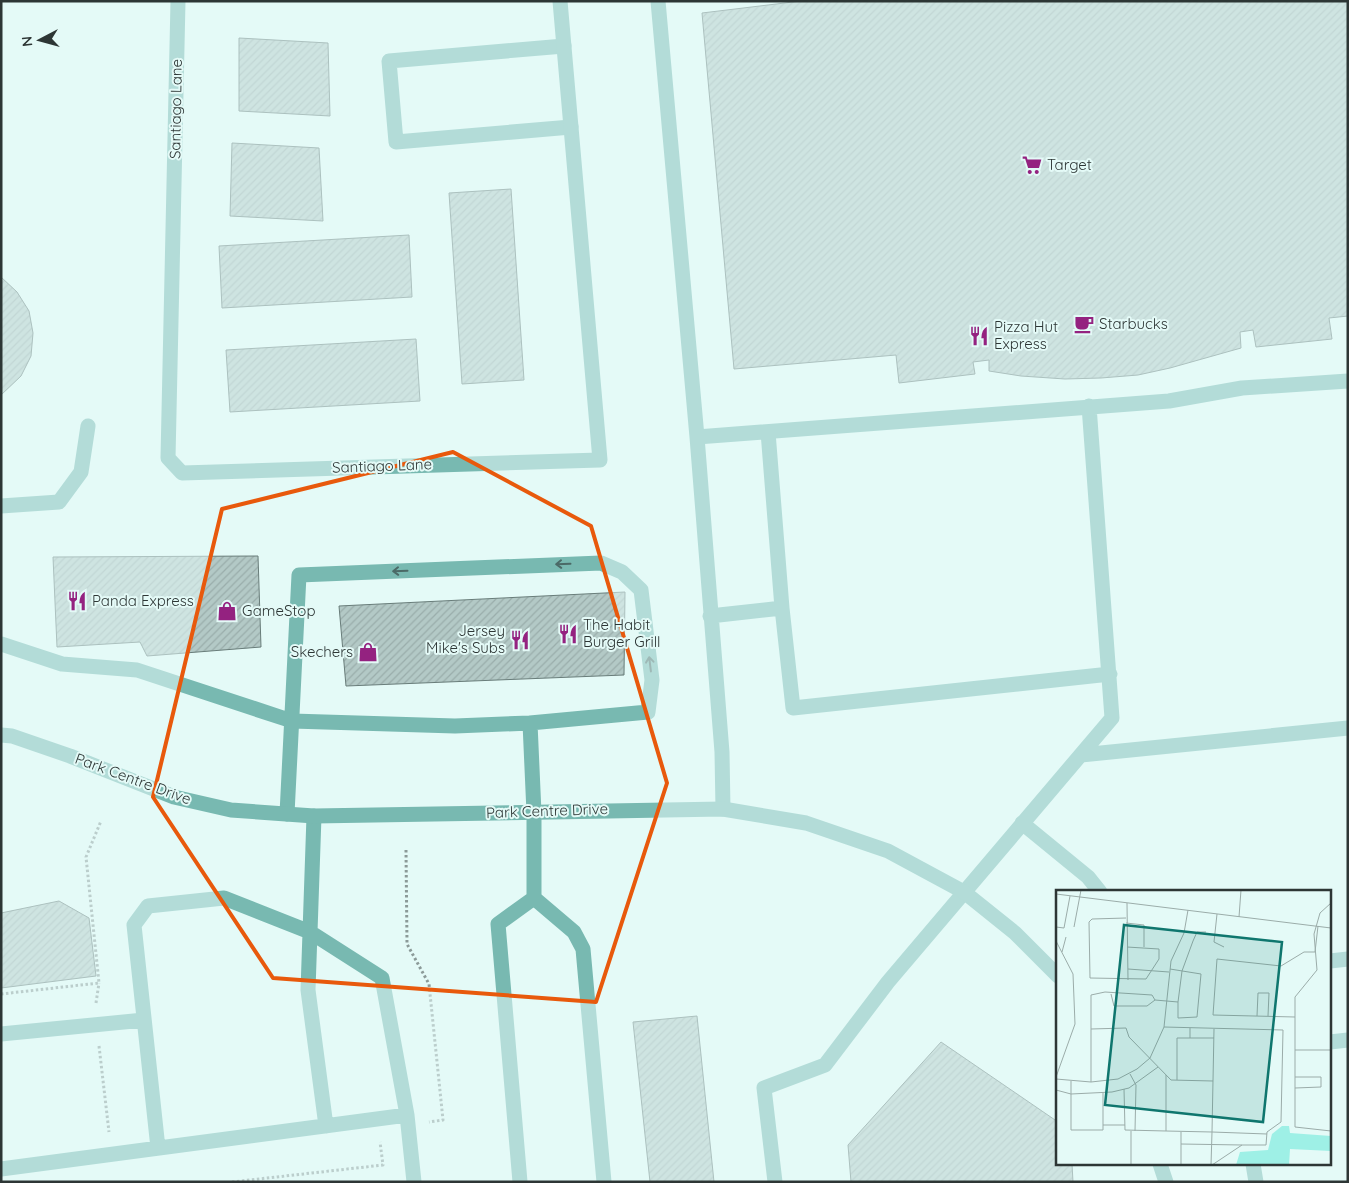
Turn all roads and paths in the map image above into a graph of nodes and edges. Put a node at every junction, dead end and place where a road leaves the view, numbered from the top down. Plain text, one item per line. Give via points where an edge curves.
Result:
1 (178, 1) edge
2 (560, 1) edge
3 (658, 1) edge
4 (564, 46) junction
5 (571, 127) junction
6 (1348, 381) edge
7 (1089, 406) junction
8 (88, 426) dead end
9 (768, 432) junction
10 (697, 437) junction
11 (1, 506) edge
12 (782, 608) junction
13 (710, 616) junction
14 (1, 644) edge
15 (1110, 674) junction
16 (292, 721) junction
17 (530, 723) junction
18 (1348, 728) edge
19 (1, 734) edge
20 (1081, 755) junction
21 (723, 809) junction
22 (534, 812) junction
23 (288, 814) junction
24 (314, 816) junction
25 (101, 821) dead end
26 (1022, 823) junction
27 (406, 850) dead end
28 (1098, 890) edge
29 (964, 892) junction
30 (534, 898) junction
31 (310, 932) junction
32 (1348, 959) edge
33 (1332, 960) edge
34 (1056, 974) edge
35 (99, 984) junction
36 (1, 994) edge
37 (95, 1008) dead end
38 (144, 1020) junction
39 (1, 1034) edge
40 (1348, 1040) edge
41 (1332, 1042) edge
42 (98, 1043) dead end
43 (407, 1115) junction
44 (421, 1123) dead end
45 (326, 1126) junction
46 (109, 1132) dead end
47 (380, 1142) dead end
48 (158, 1148) junction
49 (1161, 1166) edge
50 (1253, 1166) edge
51 (1, 1169) edge
52 (232, 1182) edge
53 (414, 1182) edge
54 (520, 1182) edge
55 (604, 1182) edge
56 (775, 1182) edge
57 (1166, 1182) edge
58 (1256, 1182) edge

1 - 5 street, Santiago Lane via 168,458 182,473 600,460
2 - 4 street, Santiago Lane
3 - 10 street
4 - 5 street, Santiago Lane
4 - 5 street via 389,61 396,142
6 - 7 street via 1242,388 1169,401
7 - 9 street
7 - 15 street
8 - 11 street via 81,472 59,502
9 - 10 street
9 - 12 street
10 - 13 street
12 - 13 street
12 - 15 street via 793,708
13 - 21 street via 722,752
14 - 16 street via 62,664 137,670
15 - 20 street via 1112,718
16 - 17 street via 455,726
17 -> 16 street via 648,712 652,680 641,590 622,572 601,562 299,575
16 - 23 street
17 - 22 street
18 - 20 street
19 - 23 street, Park Centre Drive via 70,756 174,797 231,810
20 - 26 street
21 - 22 street, Park Centre Drive
21 - 29 street, Park Centre Drive via 815,826 888,851
22 - 24 street, Park Centre Drive
22 - 30 street
23 - 24 street, Park Centre Drive
24 - 31 street
25 - 35 path via 86,856
26 - 28 street via 1088,877
26 - 29 street
27 - 44 path via 407,944 429,984 443,1120
29 - 34 street, Park Centre Drive via 1015,933
29 - 56 street via 888,982 825,1065 764,1088
30 - 54 street via 498,924
30 - 55 street via 574,932 583,949
31 - 38 street via 224,898 148,906 134,925
31 - 43 street via 382,978
31 - 45 street via 308,990
32 - 33 street
35 - 36 path
35 - 37 path
38 - 39 street
38 - 48 street
40 - 41 street
42 - 46 path
43 - 45 street
43 - 53 street
45 - 48 street
47 - 52 path via 383,1165
48 - 51 street
49 - 57 street
50 - 58 street

